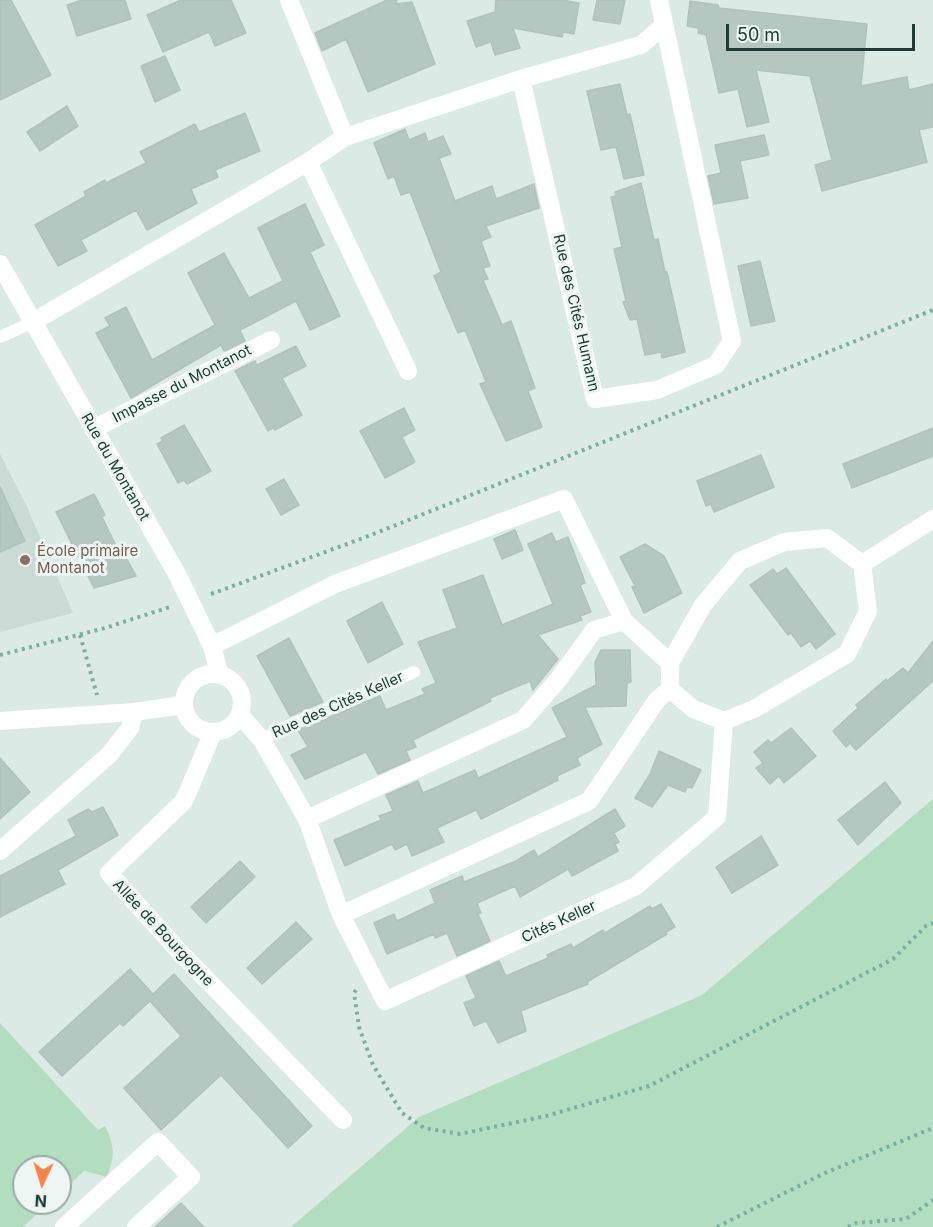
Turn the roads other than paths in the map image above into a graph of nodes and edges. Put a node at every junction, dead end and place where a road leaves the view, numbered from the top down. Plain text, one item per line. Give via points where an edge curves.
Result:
1 (289, 0) edge
2 (659, 0) edge
3 (663, 26) junction
4 (521, 79) junction
5 (345, 137) junction
6 (308, 162) junction
7 (0, 264) edge
8 (31, 323) junction
9 (0, 337) edge
10 (271, 340) dead end
11 (408, 371) dead end
12 (93, 429) junction
13 (933, 519) edge
14 (862, 564) junction
15 (624, 621) junction
16 (212, 646) junction
17 (670, 663) junction
18 (414, 672) dead end
19 (219, 673) junction
20 (670, 689) junction
21 (183, 705) junction
22 (134, 712) junction
23 (240, 716) junction
24 (0, 721) edge
25 (724, 721) junction
26 (213, 732) junction
27 (262, 740) junction
28 (307, 819) junction
29 (0, 851) edge
30 (341, 915) junction
31 (343, 1120) dead end
32 (64, 1227) edge
33 (136, 1227) edge

1 - 5 street
2 - 3 street, Rue des Cités Humann
3 - 4 street via 641,45
3 - 4 street, Rue des Cités Humann via 732,341 716,365 657,390 595,399
4 - 5 street
5 - 6 street
6 - 8 street
6 - 11 street
7 - 8 street, Rue du Montanot
8 - 9 lane
8 - 12 street, Rue du Montanot
10 - 12 street, Impasse du Montanot
12 - 16 street, Rue du Montanot
13 - 14 street
14 - 17 street via 827,538 784,542 740,561 703,605
14 - 25 street via 868,611 848,654 754,709
15 - 16 street via 564,499 335,584
15 - 17 street
15 - 28 street via 594,630 523,720
16 - 19 street, Rue du Montanot
17 - 20 street
18 - 27 lane, Rue des Cités Keller
19 - 21 street via 193,680
19 - 23 street via 240,689
20 - 25 street via 693,709
20 - 30 street via 657,700 589,801
21 - 22 street
21 - 26 street via 193,724
22 - 24 street
22 - 29 street via 130,728 110,755
23 - 26 street via 224,730
23 - 27 street, Cités Keller
25 - 30 street, Cités Keller via 717,817 636,886 385,1001
26 - 31 street, Allée de Bourgogne via 184,801 109,873
27 - 28 street, Cités Keller
28 - 30 street, Cités Keller
32 - 33 street via 158,1142 191,1177

